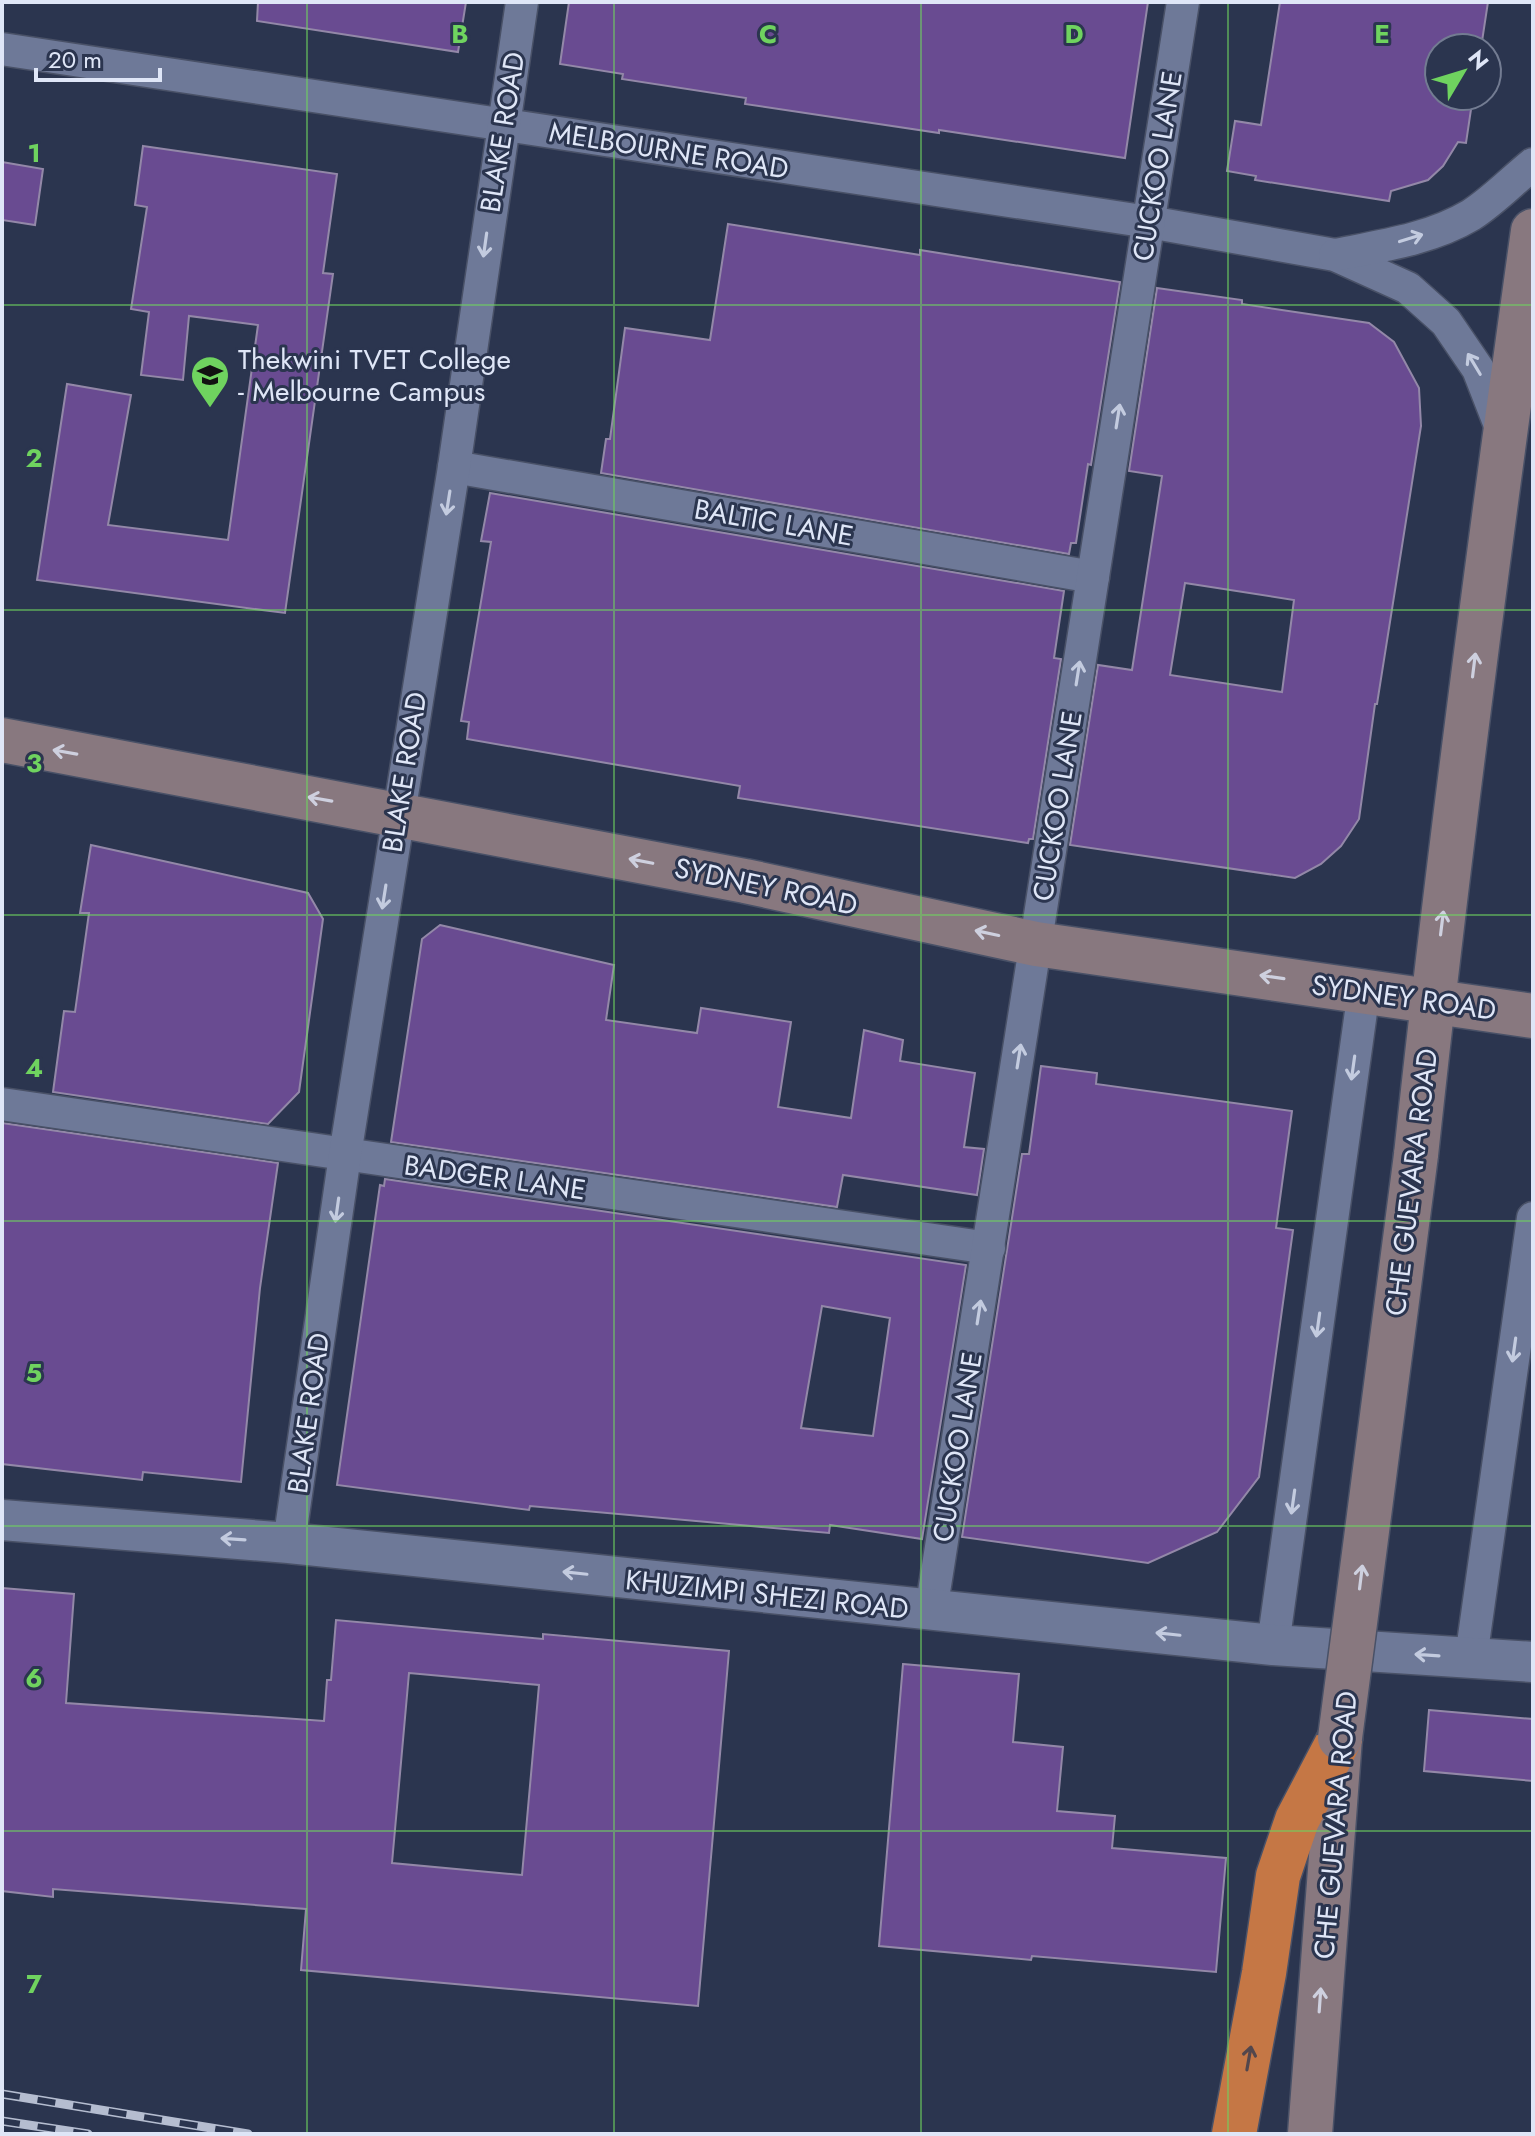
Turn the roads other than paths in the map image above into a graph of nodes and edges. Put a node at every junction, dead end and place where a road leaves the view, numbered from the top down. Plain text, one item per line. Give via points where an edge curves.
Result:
1 (522, 2) edge
2 (1183, 2) edge
3 (2, 49) edge
4 (502, 125) junction
5 (1533, 164) edge
6 (1149, 222) junction
7 (1533, 231) edge
8 (1335, 255) junction
9 (1522, 379) edge
10 (1504, 436) junction
11 (454, 467) junction
12 (1093, 577) junction
13 (2, 740) edge
14 (397, 813) junction
15 (1036, 944) junction
16 (1364, 990) junction
17 (1432, 1000) junction
18 (1533, 1016) edge
19 (2, 1104) edge
20 (345, 1155) junction
21 (1533, 1218) edge
22 (989, 1248) junction
23 (2, 1520) edge
24 (289, 1543) junction
25 (931, 1611) junction
26 (1273, 1645) junction
27 (1471, 1658) junction
28 (1533, 1662) edge
29 (1340, 1738) junction
30 (1234, 2134) edge
31 (1310, 2134) edge

1 - 4 street, BLAKE ROAD
2 - 6 street, CUCKOO LANE
3 - 4 street, MELBOURNE ROAD
4 - 6 street, MELBOURNE ROAD
4 -> 11 street, BLAKE ROAD
8 -> 5 street, MELBOURNE ROAD via 1438,230 1471,214
6 - 8 street, MELBOURNE ROAD
12 -> 6 street, CUCKOO LANE
7 - 9 main road, CHE GUEVARA ROAD
10 -> 8 street, MELBOURNE ROAD via 1478,369 1446,322 1408,288
9 - 10 main road, CHE GUEVARA ROAD
17 -> 10 main road, CHE GUEVARA ROAD
11 - 12 street, BALTIC LANE
11 -> 14 street, BLAKE ROAD
15 -> 12 street, CUCKOO LANE
14 -> 13 main road, SYDNEY ROAD
15 -> 14 main road, SYDNEY ROAD
14 -> 20 street, BLAKE ROAD
16 -> 15 main road, SYDNEY ROAD
22 -> 15 street, CUCKOO LANE
16 - 17 main road, SYDNEY ROAD
16 -> 26 street
17 - 18 main road, SYDNEY ROAD
29 -> 17 main road, CHE GUEVARA ROAD, bridge
19 - 20 street, BADGER LANE
20 - 22 street, BADGER LANE
20 -> 24 street, BLAKE ROAD
21 -> 27 street
25 -> 22 street, CUCKOO LANE
24 -> 23 street, KHUZIMPI SHEZI ROAD
25 -> 24 street, KHUZIMPI SHEZI ROAD
26 -> 25 street, KHUZIMPI SHEZI ROAD
27 -> 26 street, KHUZIMPI SHEZI ROAD
27 - 28 street, KHUZIMPI SHEZI ROAD
30 -> 29 highway via 1278,1876 1297,1820
31 -> 29 main road, CHE GUEVARA ROAD

